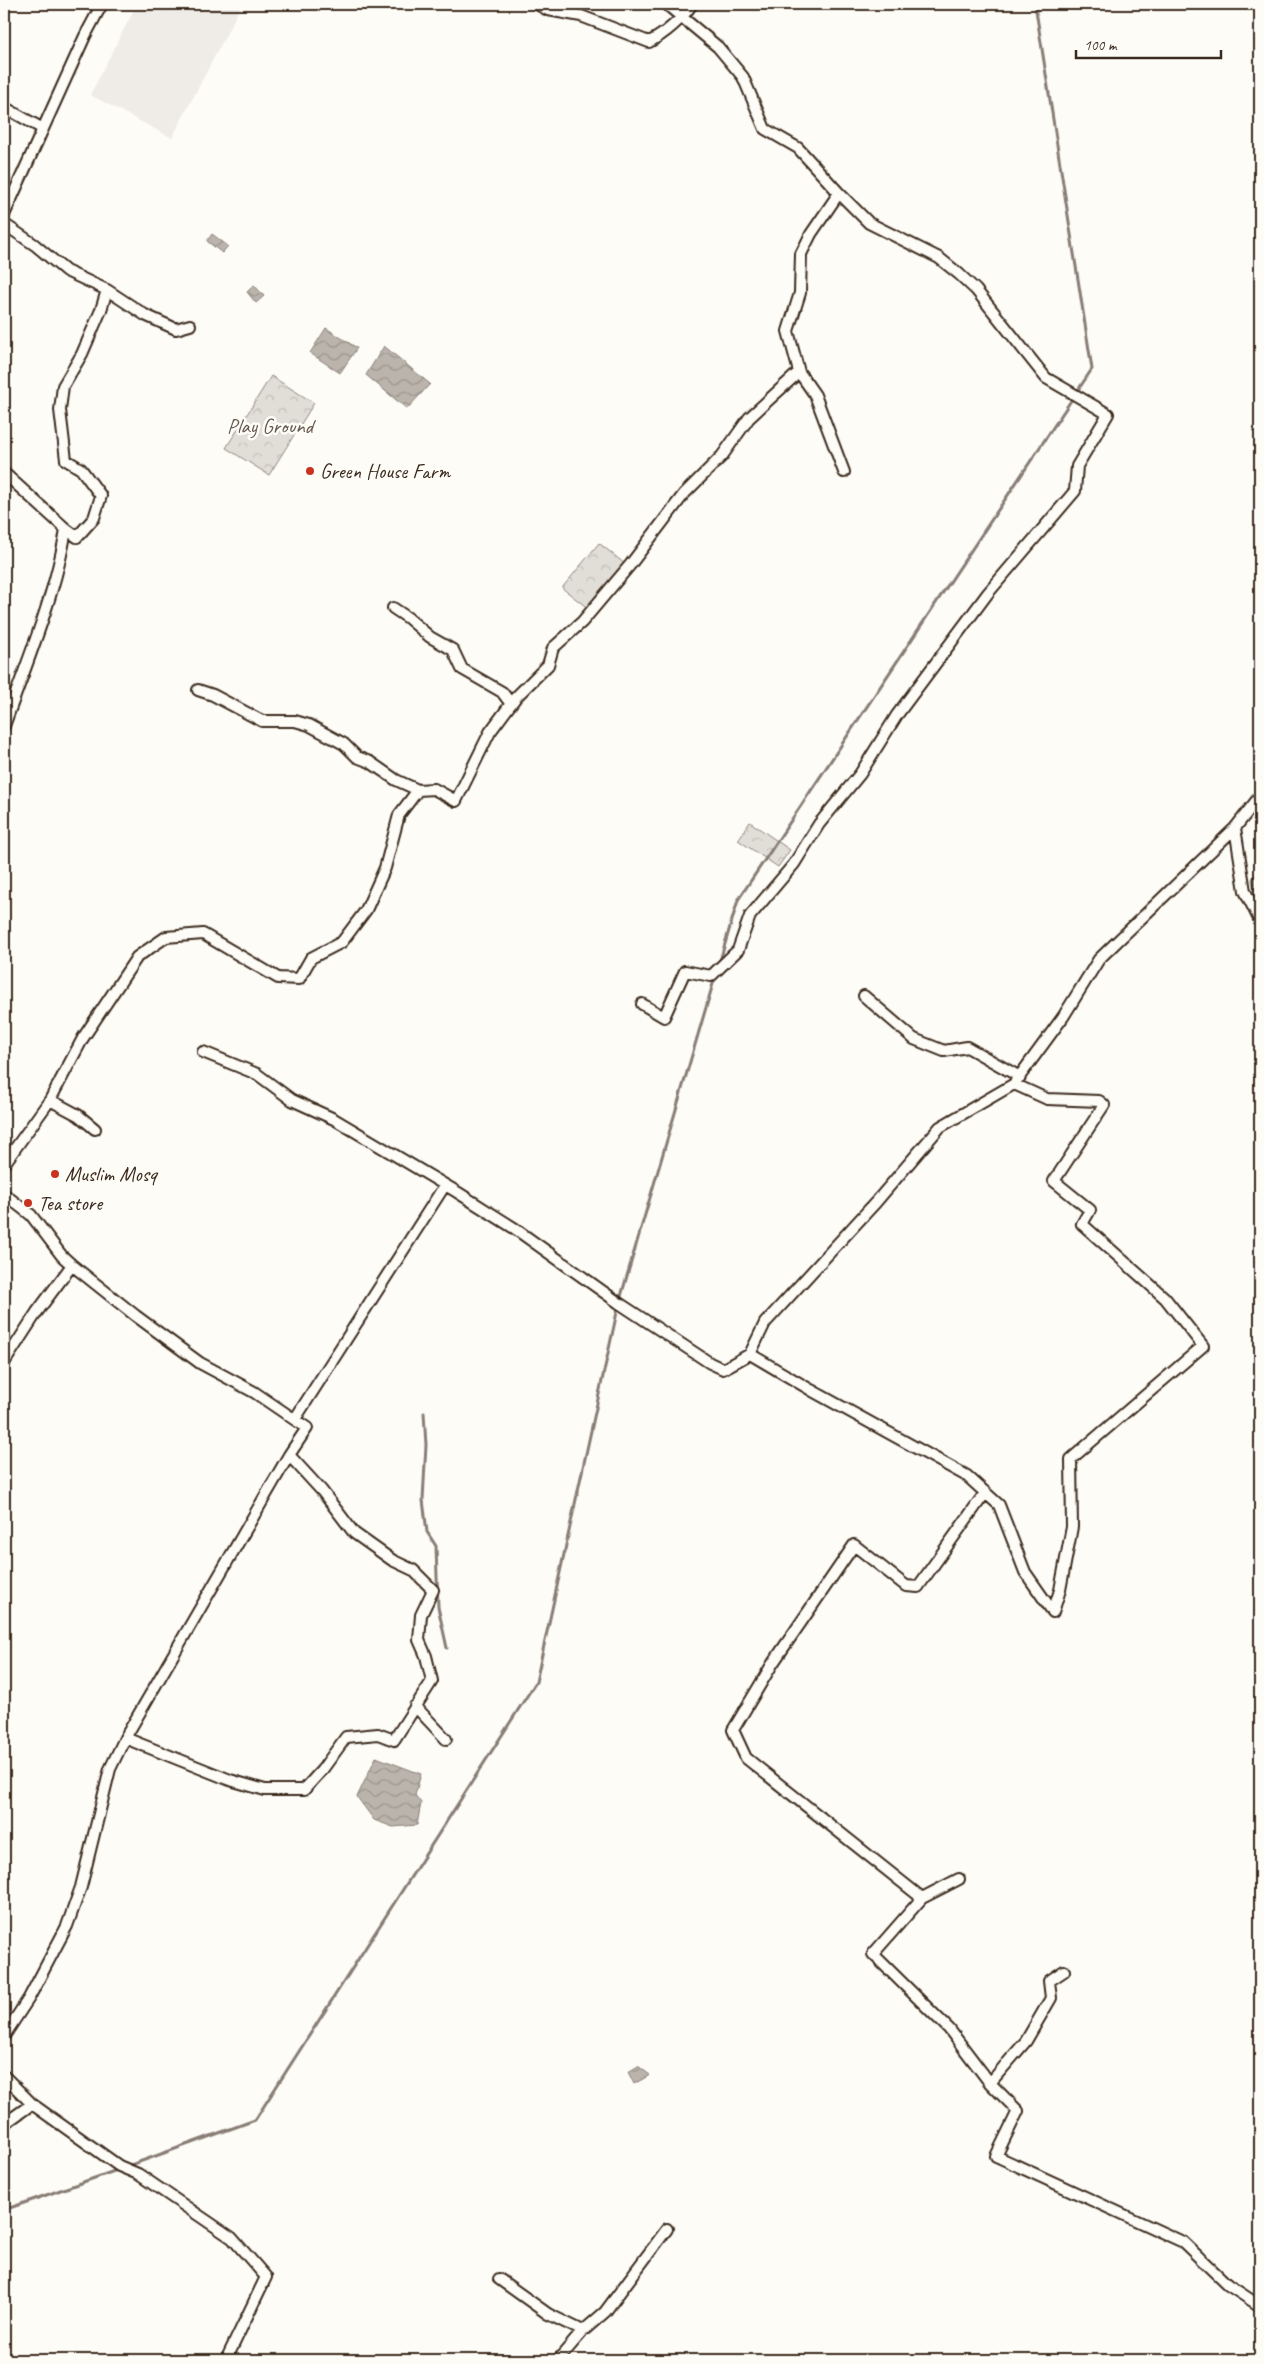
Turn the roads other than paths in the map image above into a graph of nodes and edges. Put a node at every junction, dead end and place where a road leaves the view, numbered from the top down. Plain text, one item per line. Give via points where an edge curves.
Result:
1 (102, 4) edge
2 (537, 4) edge
3 (666, 4) edge
4 (692, 4) edge
5 (682, 16) junction
6 (4, 107) edge
7 (43, 129) junction
8 (839, 193) junction
9 (4, 215) edge
10 (4, 224) edge
11 (107, 290) junction
12 (190, 325) dead end
13 (799, 372) junction
14 (844, 472) dead end
15 (4, 473) edge
16 (66, 529) junction
17 (393, 608) dead end
18 (198, 690) dead end
19 (511, 704) junction
20 (4, 726) edge
21 (418, 790) junction
22 (1260, 796) edge
23 (1235, 828) junction
24 (1260, 921) edge
25 (864, 996) dead end
26 (642, 1004) dead end
27 (203, 1052) dead end
28 (1017, 1080) junction
29 (50, 1100) junction
30 (96, 1129) dead end
31 (4, 1164) edge
32 (445, 1185) junction
33 (4, 1194) edge
34 (72, 1265) junction
35 (750, 1354) junction
36 (4, 1363) edge
37 (295, 1419) junction
38 (290, 1455) junction
39 (985, 1493) junction
40 (416, 1706) junction
41 (125, 1738) junction
42 (446, 1739) dead end
43 (959, 1879) dead end
44 (922, 1898) junction
45 (1064, 1970) dead end
46 (4, 2036) edge
47 (4, 2076) edge
48 (990, 2083) junction
49 (32, 2104) junction
50 (4, 2124) edge
51 (667, 2229) dead end
52 (499, 2279) dead end
53 (1260, 2306) edge
54 (583, 2331) junction
55 (226, 2360) edge
56 (558, 2360) edge

1 - 7 street
2 - 5 street via 548,10 581,16 649,42 661,36
3 - 5 street
4 - 5 street
5 - 8 street via 718,46 743,78 765,129 798,148
6 - 7 street
7 - 9 street
8 - 13 street via 801,254 800,293 788,331
8 - 26 street via 869,223 939,258 959,274 976,290 1046,378 1108,414 1077,466 1076,491 988,593 897,715 860,774 819,824 794,864 750,916 738,950 711,976 685,971 664,1017
10 - 11 street via 66,271
11 - 12 street via 145,315 176,329
11 - 16 street via 82,354 63,386 60,410 66,460 81,469 101,496 94,518 77,537
13 - 14 street via 815,394
13 - 19 street via 749,418 722,456 684,494 582,622 554,648 548,665
15 - 16 street
16 - 20 street via 60,561
17 - 19 street via 430,637 453,650 462,669 502,692
18 - 21 street via 262,721 295,721 309,725 344,744 357,757
19 - 21 street via 490,732 456,801 434,789
21 - 29 street via 399,815 384,868 366,910 342,942 311,958 299,979 278,978 203,934 166,937 137,957 83,1038
22 - 23 street
23 - 24 street via 1245,891
23 - 28 street via 1099,959 1063,1017
25 - 28 street via 914,1039 944,1051 967,1047
27 - 32 street via 257,1074 292,1100 334,1119
28 - 35 street via 940,1127 765,1323
28 - 39 street via 1047,1098 1099,1100 1104,1105 1054,1181 1090,1210 1082,1224 1165,1298 1203,1346 1071,1459 1072,1527 1054,1612 1025,1572 998,1505
29 - 30 street
29 - 31 street
32 - 35 street via 514,1228 710,1363 723,1369
32 - 37 street
33 - 34 street via 31,1215
34 - 36 street
34 - 37 street via 200,1363
35 - 39 street via 967,1476
37 - 38 street via 307,1428
38 - 40 street via 354,1533 392,1560 413,1570 433,1590 421,1615 419,1640 432,1681
38 - 41 street
39 - 44 street via 918,1587 906,1586 854,1545 774,1662 733,1730 746,1758
40 - 41 street via 394,1740 378,1734 346,1736 304,1790 265,1790 230,1780
40 - 42 street
41 - 46 street via 110,1769 81,1887 67,1926 29,1998
43 - 44 street
44 - 48 street via 873,1954 950,2029
45 - 48 street via 1050,1981 1051,1998 1026,2041
47 - 49 street
48 - 53 street via 1018,2111 996,2156 1183,2242 1228,2285
49 - 50 street
49 - 55 street via 119,2166 138,2174 232,2238 266,2277
51 - 54 street via 605,2312
52 - 54 street via 548,2314
54 - 56 street

